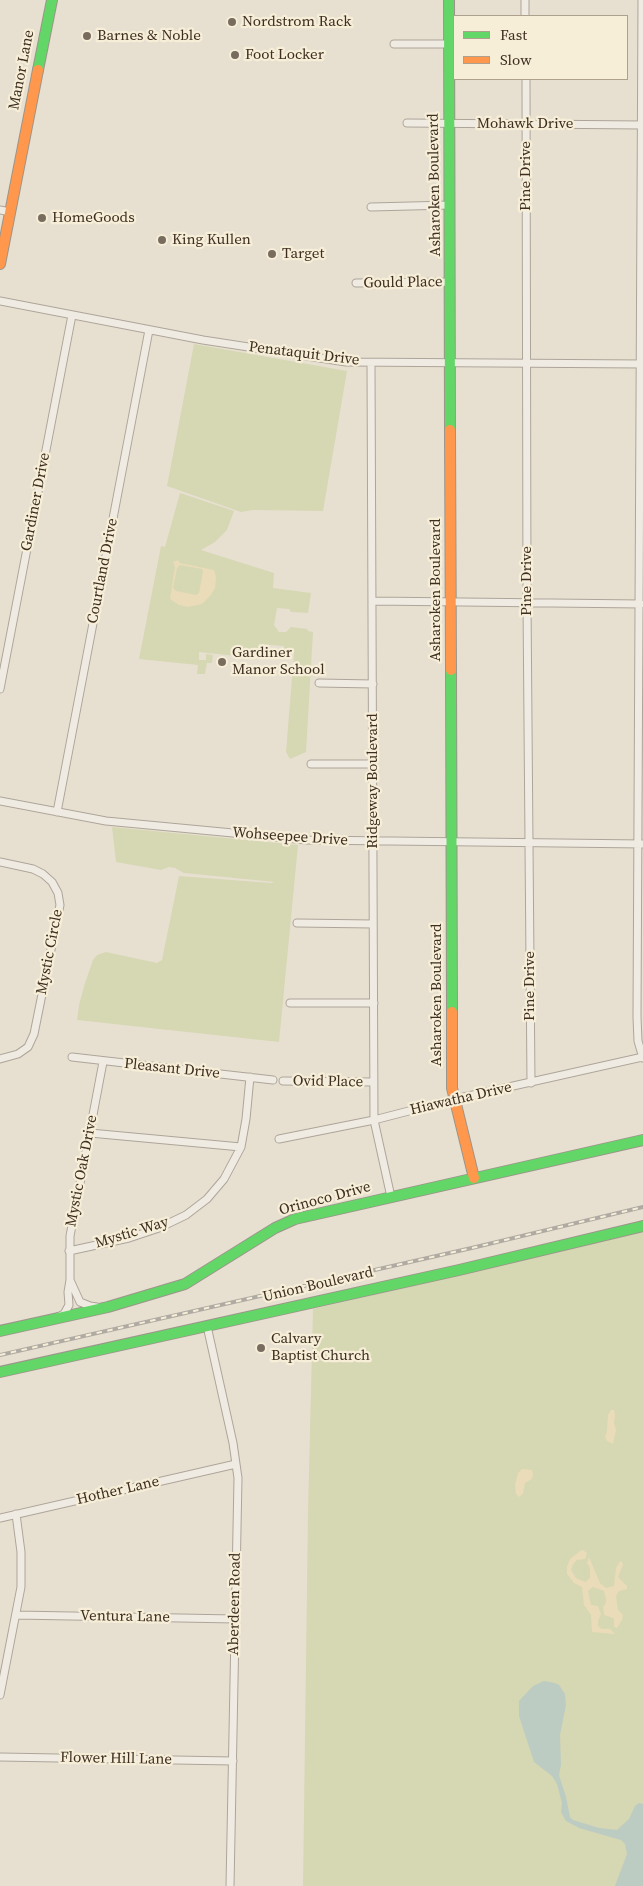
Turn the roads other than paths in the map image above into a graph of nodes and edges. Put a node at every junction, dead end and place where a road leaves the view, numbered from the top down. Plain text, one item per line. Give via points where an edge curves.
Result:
1 (52, 0) edge
2 (448, 0) edge
3 (525, 0) edge
4 (642, 0) edge
5 (526, 15) edge
6 (394, 44) dead end
7 (450, 44) junction
8 (526, 80) edge
9 (407, 123) dead end
10 (449, 123) junction
11 (526, 124) junction
12 (642, 124) edge
13 (450, 205) junction
14 (371, 207) dead end
15 (5, 211) edge
16 (0, 264) edge
17 (450, 282) junction
18 (356, 284) dead end
19 (0, 301) edge
20 (72, 315) junction
21 (150, 330) junction
22 (371, 363) junction
23 (450, 363) junction
24 (526, 363) junction
25 (641, 364) edge
26 (372, 601) junction
27 (451, 602) junction
28 (527, 603) junction
29 (641, 604) edge
30 (319, 683) dead end
31 (373, 684) junction
32 (0, 689) edge
33 (312, 764) dead end
34 (372, 764) junction
35 (0, 801) edge
36 (57, 812) junction
37 (374, 841) junction
38 (452, 842) junction
39 (529, 842) junction
40 (640, 844) edge
41 (0, 862) edge
42 (298, 923) dead end
43 (373, 924) junction
44 (290, 1003) dead end
45 (374, 1003) junction
46 (72, 1057) dead end
47 (643, 1057) edge
48 (0, 1059) edge
49 (103, 1062) junction
50 (250, 1078) junction
51 (273, 1080) dead end
52 (283, 1081) dead end
53 (374, 1082) junction
54 (531, 1083) junction
55 (455, 1099) junction
56 (374, 1120) junction
57 (90, 1133) junction
58 (279, 1139) dead end
59 (643, 1140) edge
60 (240, 1147) junction
61 (474, 1178) junction
62 (391, 1197) junction
63 (643, 1226) edge
64 (69, 1251) junction
65 (70, 1280) junction
66 (108, 1307) junction
67 (54, 1319) junction
68 (207, 1326) junction
69 (0, 1331) edge
70 (0, 1372) edge
71 (236, 1464) junction
72 (16, 1514) junction
73 (0, 1518) edge
74 (16, 1614) junction
75 (235, 1619) junction
76 (0, 1695) edge
77 (0, 1757) edge
78 (233, 1761) junction
79 (230, 1886) edge

1 - 15 street, Manor Lane
2 - 7 street, Asharoken Boulevard
3 - 5 street
4 - 12 street
6 - 7 street
7 - 10 street, Asharoken Boulevard
8 - 11 street, Pine Drive
9 - 10 street, Mohawk Drive
10 - 11 street, Mohawk Drive
10 - 13 street, Asharoken Boulevard
11 - 12 street, Mohawk Drive
11 - 24 street, Pine Drive
12 - 25 street
13 - 14 street
13 - 17 street, Asharoken Boulevard
15 - 16 street, Manor Lane
17 - 18 street, Gould Place
17 - 23 street, Asharoken Boulevard
19 - 20 street, Penataquit Drive
20 - 21 street, Penataquit Drive
20 - 32 street, Gardiner Drive
21 - 22 street, Penataquit Drive via 337,361
21 - 36 street, Courtland Drive
22 - 23 street, Penataquit Drive
22 - 26 street, Ridgeway Boulevard
23 - 24 street, Penataquit Drive
23 - 27 street, Asharoken Boulevard
24 - 25 street, Penataquit Drive
24 - 28 street, Pine Drive
25 - 29 street
26 - 27 street
26 - 31 street, Ridgeway Boulevard
27 - 28 street
27 - 38 street, Asharoken Boulevard
28 - 29 street
28 - 39 street, Pine Drive
29 - 40 street
30 - 31 street
31 - 34 street, Ridgeway Boulevard
33 - 34 street
34 - 37 street, Ridgeway Boulevard
35 - 36 street, Wohseepee Drive
36 - 37 street, Wohseepee Drive via 106,821 307,840
37 - 38 street, Wohseepee Drive
37 - 43 street, Ridgeway Boulevard
38 - 39 street, Wohseepee Drive
38 - 55 street, Asharoken Boulevard via 452,1088
39 - 40 street, Wohseepee Drive
39 - 54 street, Pine Drive
40 - 47 street via 637,1018 638,1041
41 - 48 street, Mystic Circle via 43,874 52,882 60,905 34,1034 28,1047
42 - 43 street
43 - 45 street, Ridgeway Boulevard
44 - 45 street
45 - 53 street, Ridgeway Boulevard
46 - 49 street, Pleasant Drive
47 - 54 street, Hiawatha Drive
49 - 50 street, Pleasant Drive
49 - 57 street, Mystic Oak Drive
50 - 51 street, Pleasant Drive
50 - 60 street, Mystic Way
52 - 53 street, Ovid Place
53 - 56 street, Ridgeway Boulevard
54 - 55 street, Hiawatha Drive
55 - 56 street, Hiawatha Drive
55 - 61 street, Asharoken Boulevard
56 - 58 street, Hiawatha Drive
56 - 62 street, Ridgeway Boulevard
57 - 60 street
57 - 64 street, Mystic Oak Drive
59 - 61 street, Orinoco Drive
60 - 64 street, Mystic Way via 224,1179 207,1199 186,1214 152,1231
61 - 62 street, Orinoco Drive
62 - 66 street, Orinoco Drive via 295,1219 185,1284
63 - 68 street, Union Boulevard
64 - 65 street, Mystic Oak Drive
65 - 66 street, Mystic Oak Drive via 80,1302
65 - 67 street, Mystic Oak Drive via 69,1305 64,1314
66 - 67 street, Orinoco Drive
67 - 69 street, Orinoco Drive
68 - 70 street, Union Boulevard
68 - 71 street, Aberdeen Road
71 - 72 street, Hother Lane
71 - 75 street, Aberdeen Road
72 - 73 street, Hother Lane
72 - 74 street via 22,1571
74 - 75 street, Ventura Lane
74 - 76 street
75 - 78 street, Aberdeen Road
77 - 78 street, Flower Hill Lane
78 - 79 street, Aberdeen Road

